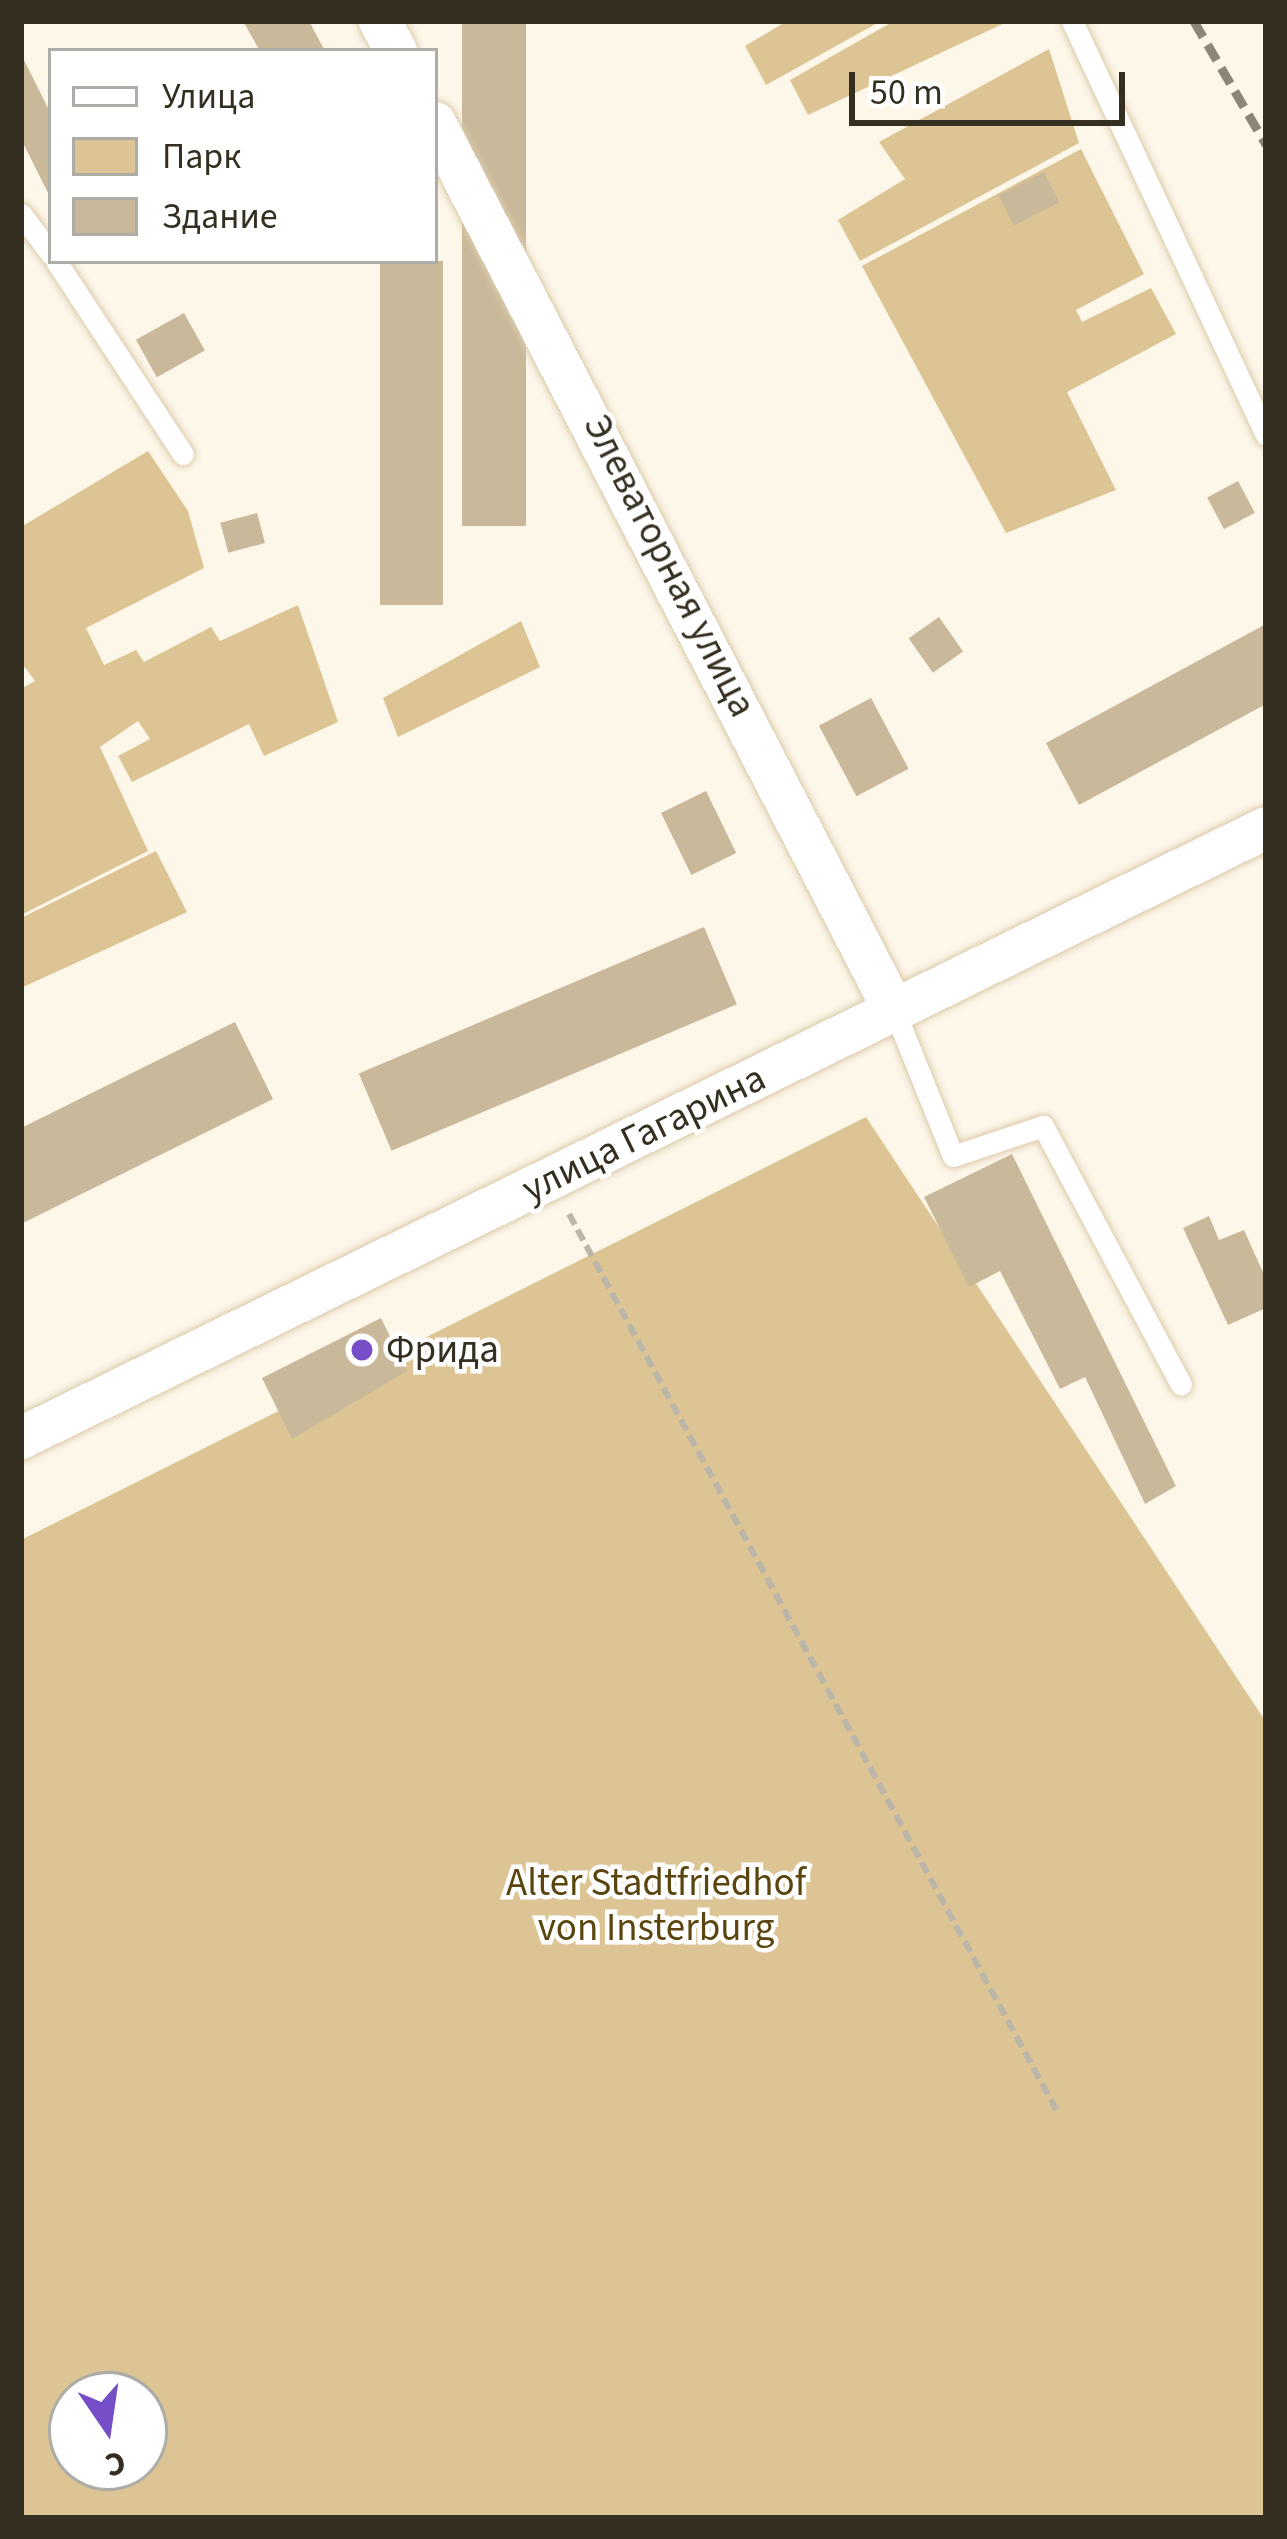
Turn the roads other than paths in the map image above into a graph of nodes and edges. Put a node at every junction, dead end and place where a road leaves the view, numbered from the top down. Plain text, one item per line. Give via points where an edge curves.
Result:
1 (380, 21) edge
2 (1072, 21) edge
3 (394, 48) edge
4 (438, 129) edge
5 (21, 214) edge
6 (48, 250) edge
7 (58, 264) edge
8 (1266, 435) edge
9 (183, 454) dead end
10 (1266, 828) edge
11 (895, 1012) junction
12 (1181, 1384) dead end
13 (21, 1438) edge

1 - 3 street
2 - 8 lane
4 - 11 street, Элеваторная улица
5 - 6 lane
7 - 9 lane
10 - 11 street, улица Гагарина
11 - 12 lane via 953,1156 1043,1126
11 - 13 street, улица Гагарина

